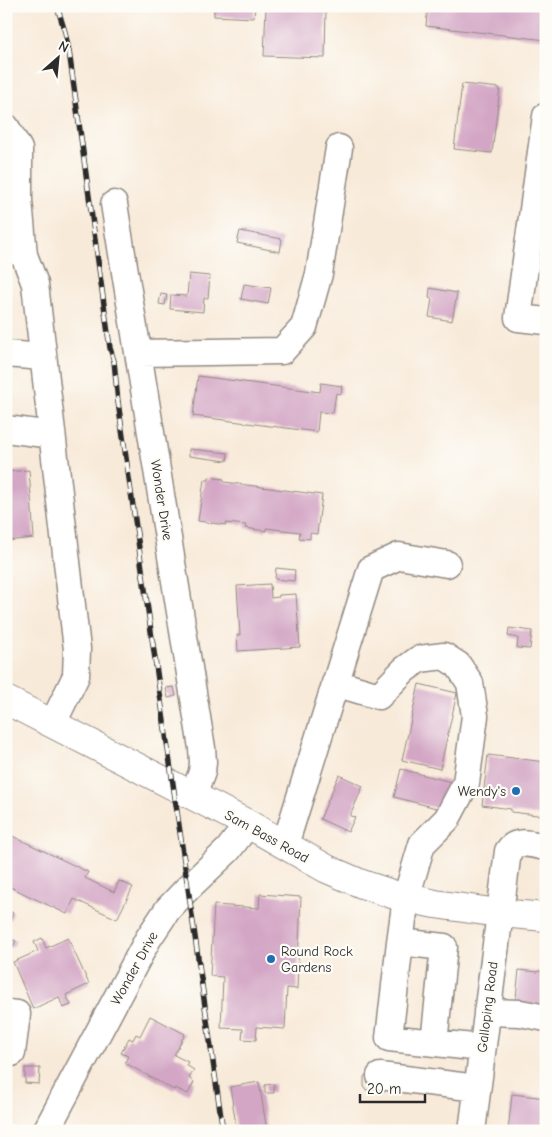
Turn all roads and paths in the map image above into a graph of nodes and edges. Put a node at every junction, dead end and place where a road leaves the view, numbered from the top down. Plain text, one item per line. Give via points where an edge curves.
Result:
1 (546, 116) edge
2 (6, 127) edge
3 (339, 148) dead end
4 (114, 204) dead end
5 (15, 251) edge
6 (546, 321) edge
7 (138, 353) junction
8 (6, 354) edge
9 (43, 357) junction
10 (6, 429) edge
11 (52, 435) junction
12 (448, 564) dead end
13 (335, 684) junction
14 (7, 702) edge
15 (53, 723) junction
16 (193, 796) junction
17 (248, 824) junction
18 (285, 845) junction
19 (546, 847) edge
20 (406, 898) junction
21 (499, 913) junction
22 (546, 917) edge
23 (400, 942) junction
24 (6, 1012) edge
25 (487, 1012) junction
26 (546, 1018) edge
27 (434, 1043) junction
28 (482, 1048) junction
29 (12, 1053) dead end
30 (380, 1076) dead end
31 (477, 1088) junction
32 (46, 1131) edge
33 (472, 1131) edge

1 - 6 street via 518,318
2 - 5 street via 19,149
3 - 7 street via 320,274 304,327 282,351
4 - 7 street, Wonder Drive
5 - 9 street via 35,284
7 - 16 street, Wonder Drive via 202,748 202,772
8 - 9 street
9 - 11 street
10 - 11 street
11 - 15 street via 77,649 76,676
12 - 13 street via 399,556 370,569
13 - 18 street
13 - 20 street via 379,696 419,659 444,656 458,665 470,683 475,716 466,783 447,820 422,844
14 - 15 main road, Sam Bass Road
15 - 16 main road, Sam Bass Road
16 - 17 main road, Sam Bass Road
17 - 18 main road, Sam Bass Road
17 - 32 street, Wonder Drive via 228,850 168,910 148,939
18 - 20 main road, Sam Bass Road via 362,884
19 - 21 street, Galloping Road via 518,843 511,846
20 - 21 main road, Sam Bass Road
20 - 23 street
21 - 22 main road, Sam Bass Road
21 - 25 street, Galloping Road
23 - 27 street via 444,947
23 - 27 street via 389,1038
24 - 29 street via 17,1014
25 - 26 street
25 - 28 street, Galloping Road
27 - 28 street
28 - 31 street, Galloping Road
30 - 31 street
31 - 33 street, Galloping Road

